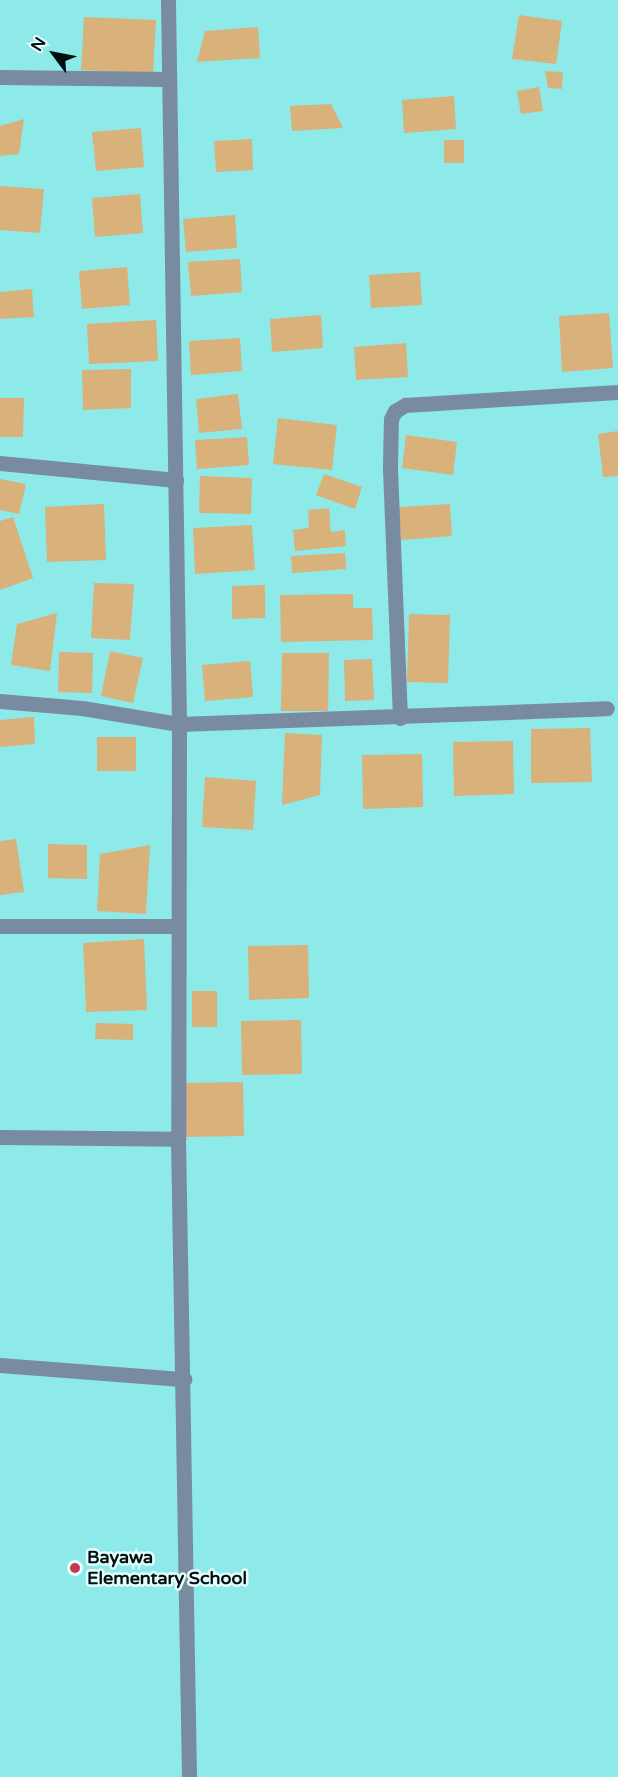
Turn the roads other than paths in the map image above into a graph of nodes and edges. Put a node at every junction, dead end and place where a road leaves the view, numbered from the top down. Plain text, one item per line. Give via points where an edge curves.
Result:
1 (168, 0) edge
2 (0, 77) edge
3 (169, 79) junction
4 (618, 392) edge
5 (0, 463) edge
6 (176, 480) junction
7 (0, 701) edge
8 (607, 708) dead end
9 (400, 718) junction
10 (179, 724) junction
11 (0, 926) edge
12 (176, 926) junction
13 (0, 1137) edge
14 (178, 1139) junction
15 (0, 1365) edge
16 (184, 1379) junction
17 (189, 1777) edge

1 - 3 street
2 - 3 street
3 - 6 street
4 - 9 street via 405,405 396,411 391,419 390,465
5 - 6 street
6 - 10 street
7 - 10 street via 82,708
8 - 9 street
9 - 10 street
10 - 12 street
11 - 12 street
12 - 14 street
13 - 14 street
14 - 16 street
15 - 16 street
16 - 17 street

